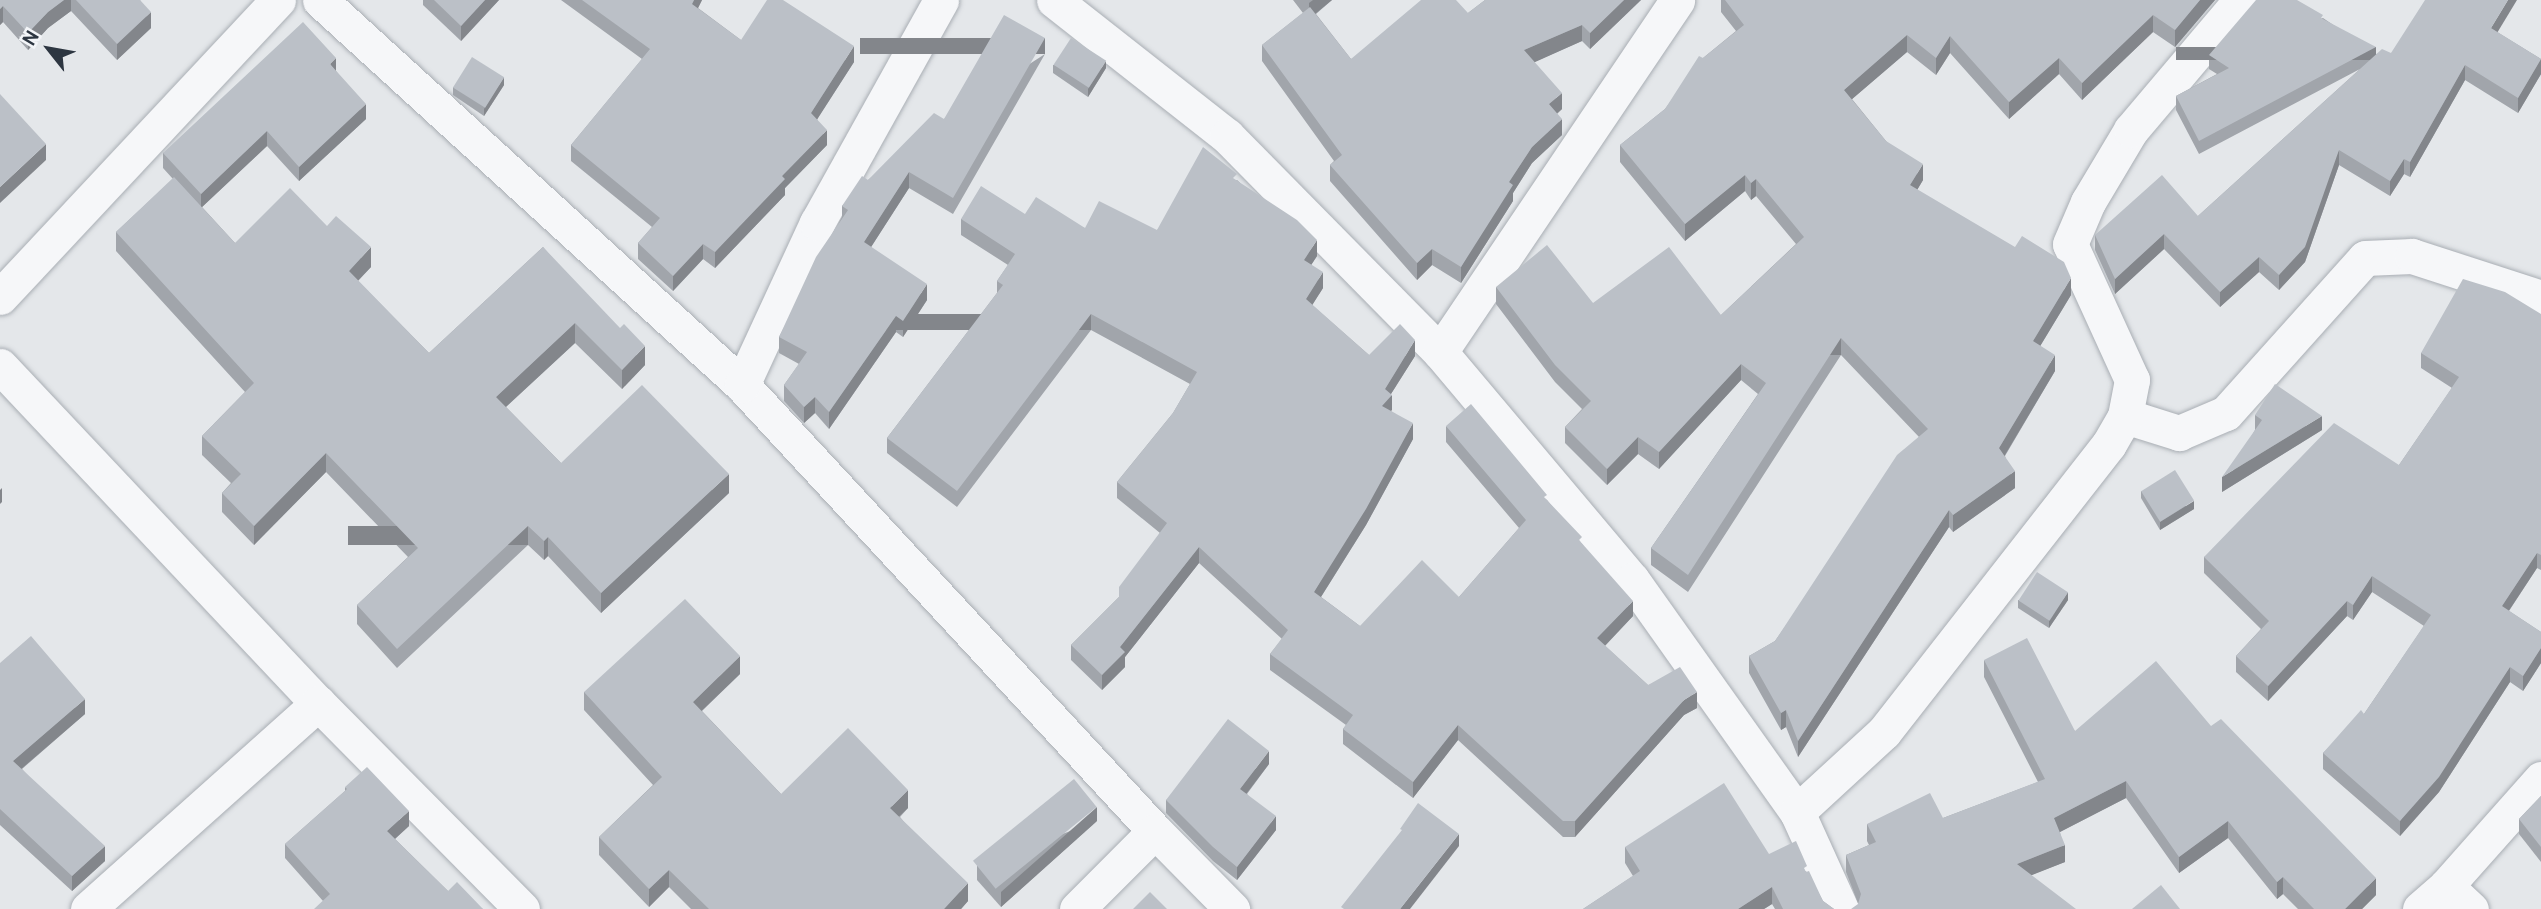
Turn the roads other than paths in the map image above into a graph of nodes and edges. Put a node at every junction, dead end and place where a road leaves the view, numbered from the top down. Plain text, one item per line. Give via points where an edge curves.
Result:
1 (278, 0) edge
2 (320, 0) edge
3 (942, 0) edge
4 (1054, 0) edge
5 (1677, 0) edge
6 (2241, 0) edge
7 (0, 297) edge
8 (2541, 298) edge
9 (1440, 352) junction
10 (0, 366) edge
11 (742, 384) junction
12 (2125, 416) junction
13 (318, 703) junction
14 (2541, 779) edge
15 (1797, 812) junction
16 (1155, 831) junction
17 (2446, 886) junction
18 (88, 909) edge
19 (522, 909) edge
20 (1077, 909) edge
21 (1232, 909) edge
22 (1841, 909) edge
23 (2420, 909) edge
24 (2471, 909) edge

1 - 7 street
2 - 11 street
3 - 11 street via 817,223
4 - 9 street via 1227,136
5 - 9 street
6 - 12 street via 2131,130 2088,202 2070,244 2132,380
8 - 12 street via 2412,256 2365,258 2226,413 2179,433
9 - 15 street via 1632,580
10 - 13 street
11 - 16 street
12 - 15 street via 2109,444 1884,732
13 - 18 street
13 - 19 street
14 - 17 street
15 - 22 street
16 - 20 street
16 - 21 street
17 - 23 street
17 - 24 street

